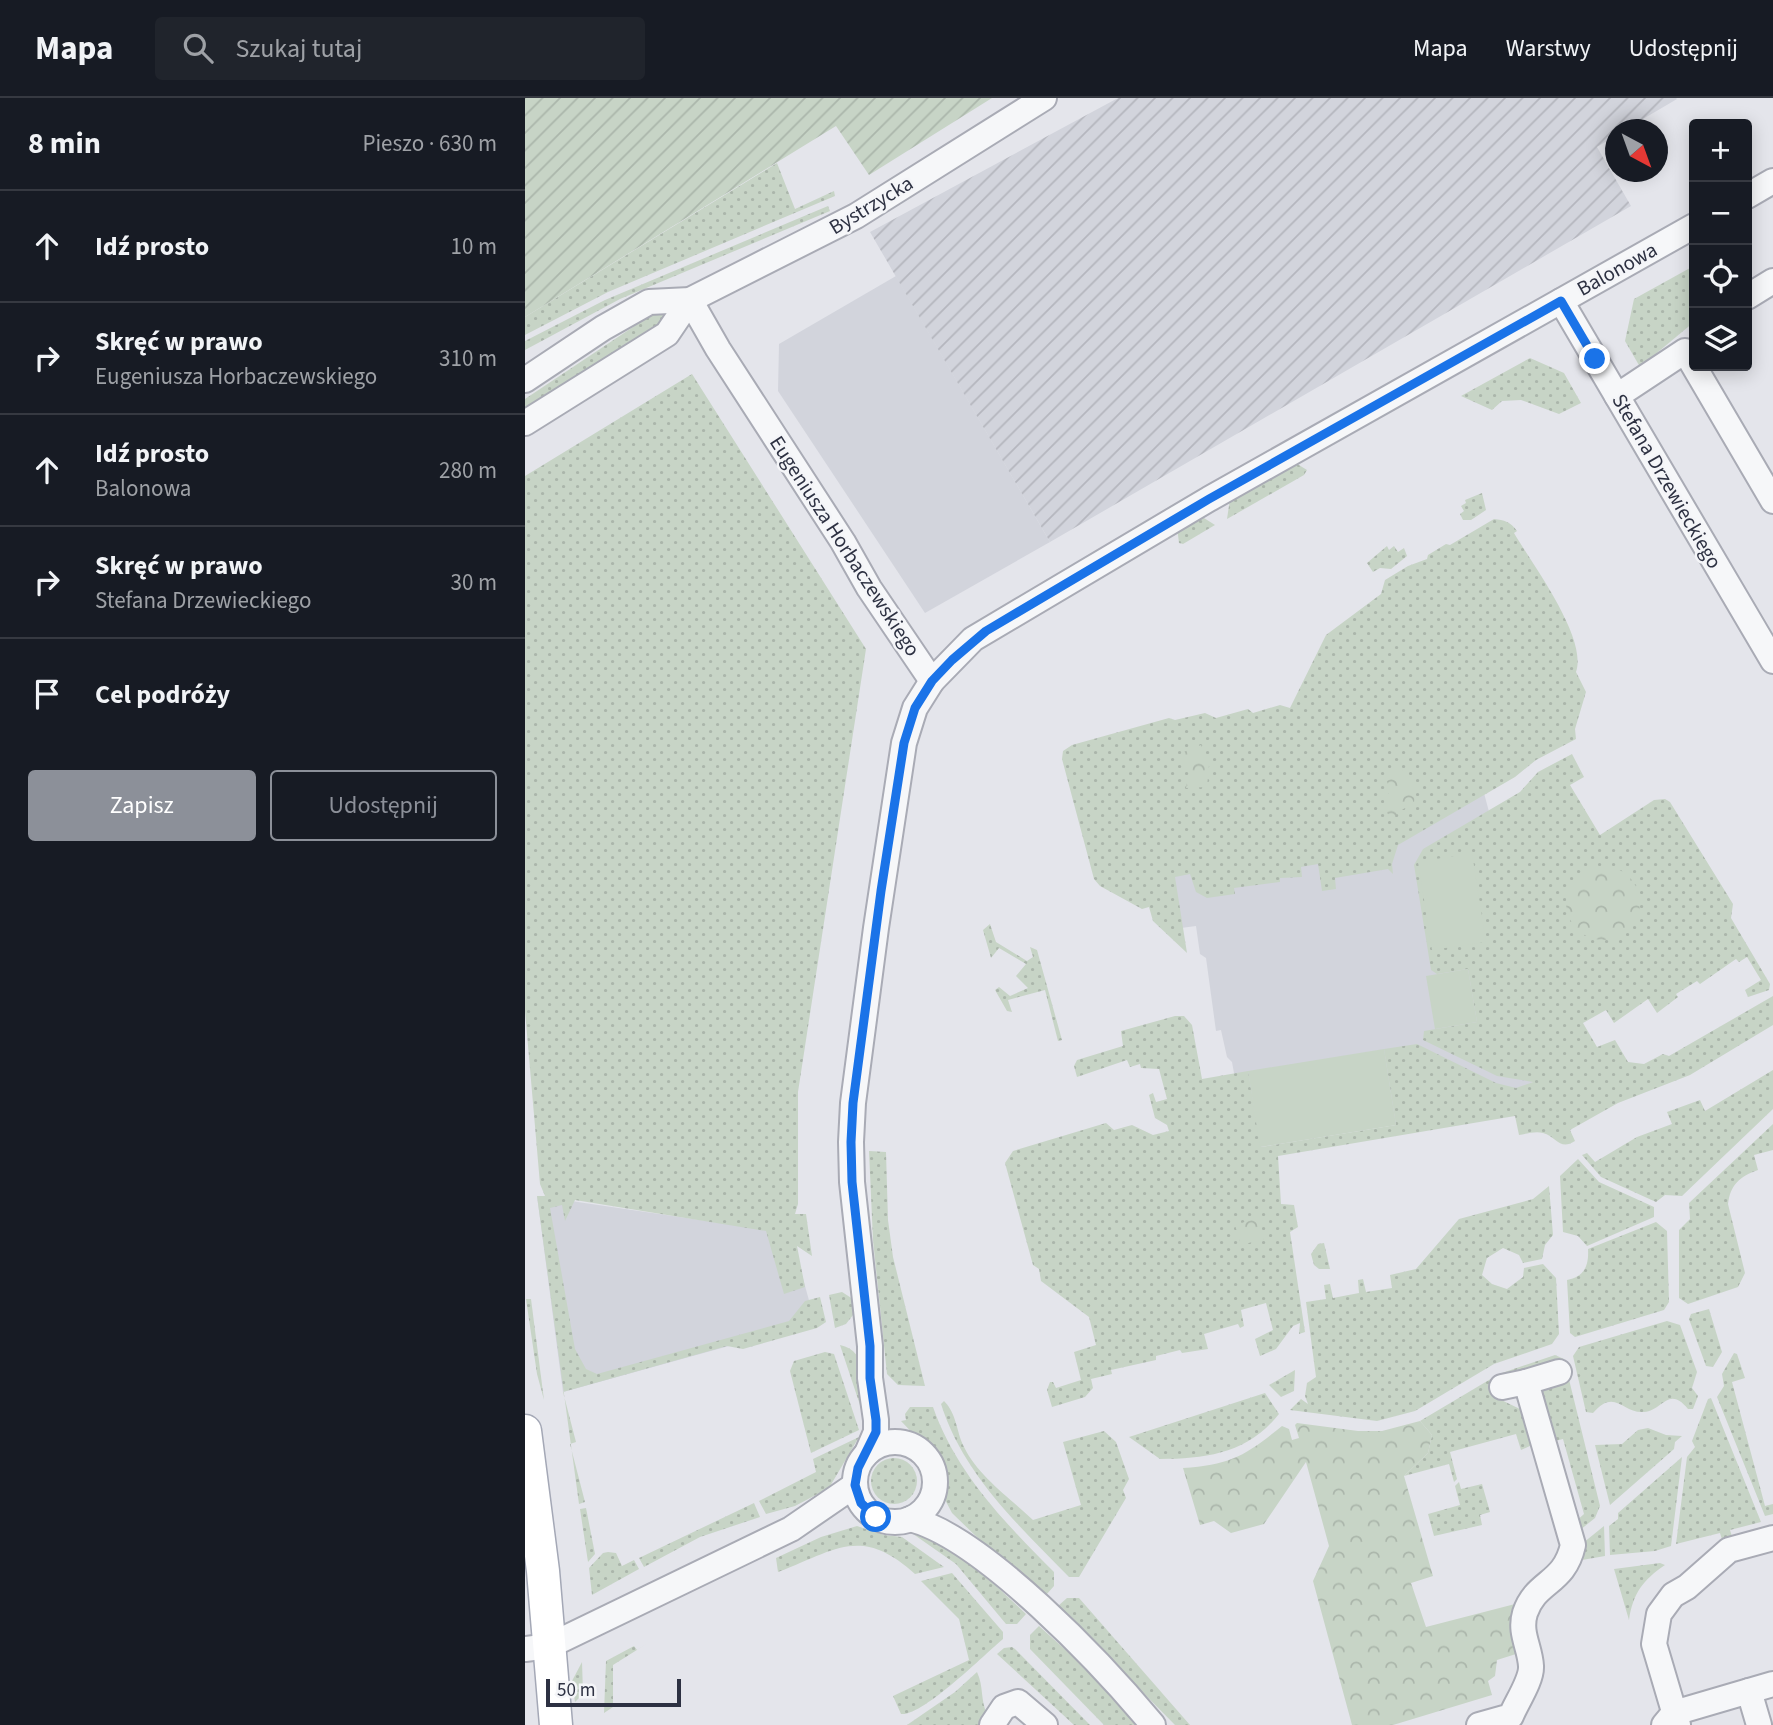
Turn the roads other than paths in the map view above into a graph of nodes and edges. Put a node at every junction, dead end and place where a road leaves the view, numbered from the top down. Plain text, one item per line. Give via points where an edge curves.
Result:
1 (1044, 98) edge
2 (1773, 181) edge
3 (1752, 193) edge
4 (1689, 237) edge
5 (1773, 281) edge
6 (1752, 294) edge
7 (690, 300) junction
8 (1561, 301) junction
9 (1689, 348) edge
10 (536, 366) edge
11 (1703, 371) edge
12 (525, 380) edge
13 (1617, 396) junction
14 (525, 423) edge
15 (1773, 501) edge
16 (1766, 632) edge
17 (1773, 661) edge
18 (932, 681) junction
19 (870, 1346) junction
20 (1559, 1372) dead end
21 (1526, 1382) junction
22 (1502, 1387) dead end
23 (525, 1431) edge
24 (905, 1443) junction
25 (867, 1454) junction
26 (855, 1485) junction
27 (933, 1493) junction
28 (870, 1513) junction
29 (910, 1519) junction
30 (791, 1529) junction
31 (1773, 1538) edge
32 (979, 1555) junction
33 (537, 1647) edge
34 (1773, 1684) edge
35 (1749, 1691) junction
36 (1672, 1721) edge
37 (556, 1725) edge
38 (992, 1725) edge
39 (1045, 1725) edge
40 (1153, 1725) edge
41 (1479, 1725) edge
42 (1759, 1725) edge

1 - 7 street, Bystrzycka via 856,216
2 - 3 street
4 - 8 street, Balonowa
5 - 6 street
7 - 10 street, Bystrzycka via 649,302
7 - 14 street, Bystrzycka via 667,334
7 - 18 street, Eugeniusza Horbaczewskiego
8 - 13 street, Stefana Drzewieckiego
8 - 18 street, Balonowa via 1023,608 973,639
9 - 13 street
10 - 12 street, Bystrzycka
11 - 15 street
13 - 16 street, Stefana Drzewieckiego
16 - 17 street, Stefana Drzewieckiego
18 - 19 street via 915,708 904,743 853,1103 852,1182
19 - 24 street via 895,1428
19 - 25 street via 876,1432
20 - 21 street
21 - 22 street
21 - 41 street via 1573,1545 1567,1566 1555,1581 1536,1591 1525,1614 1522,1629 1531,1668 1511,1716
23 - 33 main road
24 - 25 street via 881,1445
24 - 27 street via 930,1462 935,1477
25 - 26 street
26 - 28 street
26 - 30 street
27 - 29 street via 925,1509
27 - 32 street
28 - 29 street via 889,1521
28 - 30 street
29 - 32 street
30 - 33 street
31 - 36 street via 1728,1550 1673,1595 1659,1614 1654,1644
32 - 40 street via 1102,1667
33 - 37 main road
34 - 35 street
35 - 36 street
35 - 42 street
38 - 39 street via 1005,1707 1018,1703

